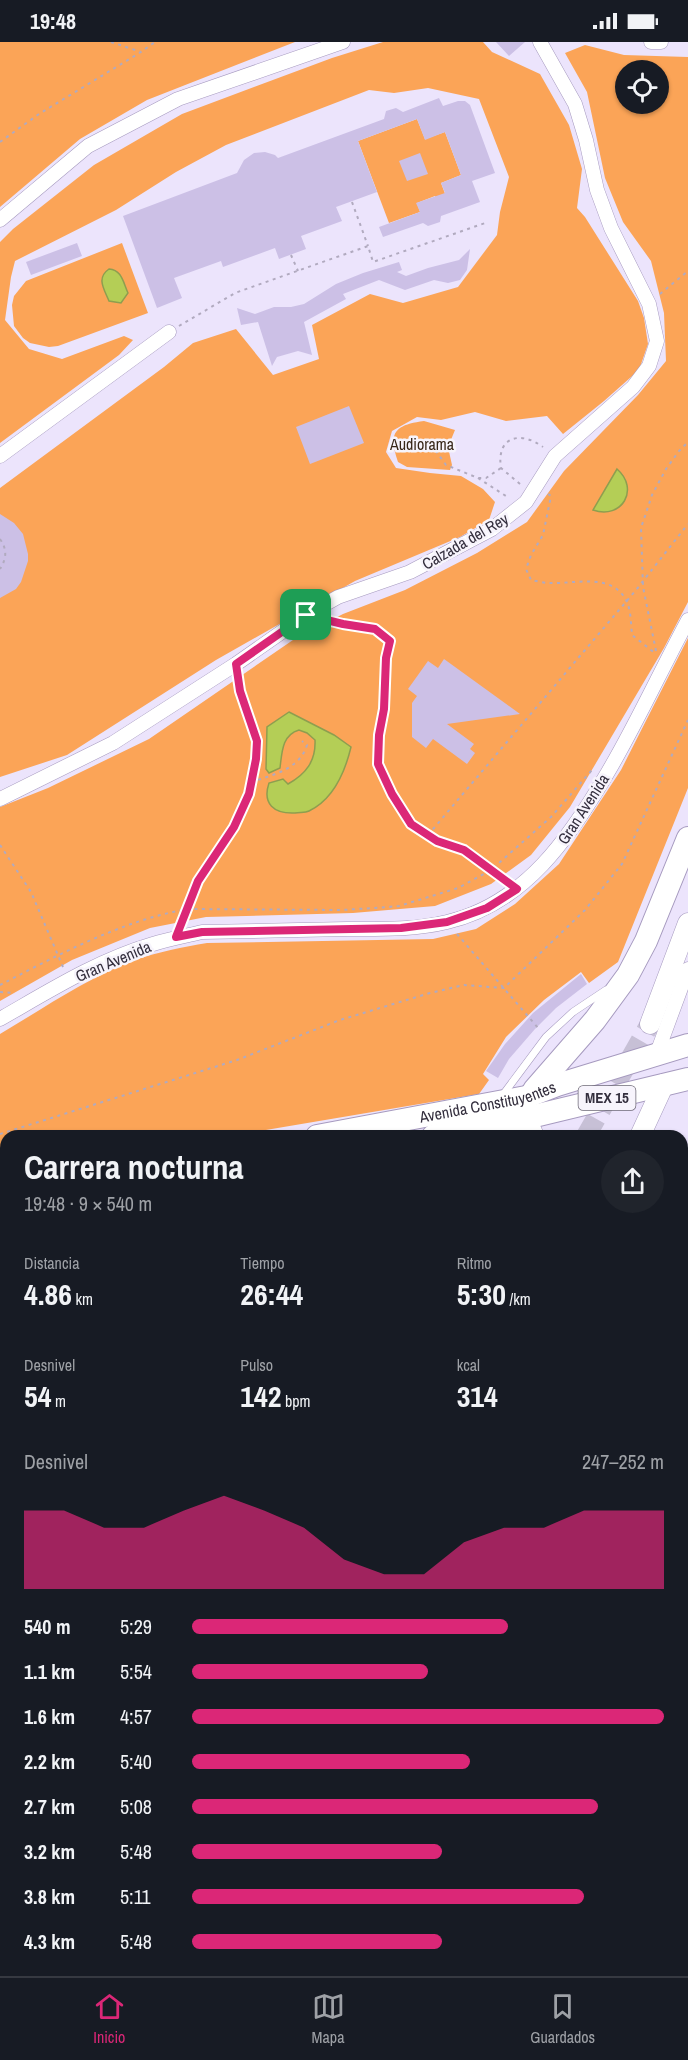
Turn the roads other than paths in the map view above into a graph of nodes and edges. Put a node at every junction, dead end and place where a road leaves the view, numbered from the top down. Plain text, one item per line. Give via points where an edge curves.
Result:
1 (343, 42) edge
2 (540, 42) edge
3 (651, 42) edge
4 (661, 42) edge
5 (0, 220) edge
6 (169, 332) road end
7 (0, 456) edge
8 (688, 620) edge
9 (0, 799) edge
10 (688, 838) edge
11 (688, 923) edge
12 (688, 969) edge
13 (628, 975) junction
14 (0, 1019) edge
15 (650, 1024) tunnel mouth
16 (688, 1045) edge
17 (657, 1053) junction
18 (688, 1079) edge
19 (664, 1084) junction
20 (498, 1103) junction
21 (529, 1117) edge
22 (350, 1130) edge
23 (463, 1130) edge
24 (643, 1130) edge

1 - 5 street via 178,99 88,146
2 - 9 street, Calzada del Rey via 575,105 607,219 649,304 657,341 649,366 633,387 555,456 522,506 492,529 410,572 338,597 112,743
3 - 4 street
6 - 7 street
8 - 14 street, Gran Avenida via 581,818 560,846 517,889 487,908 447,922 401,928 202,932 176,937 111,959
10 - 13 main road
11 - 15 street
12 - 17 street
13 - 20 lane via 573,1012 546,1037
13 - 21 main road via 551,1072
16 - 17 main road, Avenida Constituyentes / MEX 15
17 - 21 main road, Avenida Constituyentes / MEX 15 via 557,1085
18 - 19 main road, Avenida Constituyentes / MEX 15
19 - 21 main road, Avenida Constituyentes / MEX 15
19 - 24 street
20 - 21 main road, Avenida Constituyentes / MEX 15
20 - 22 main road, Avenida Constituyentes / MEX 15
21 - 23 main road, Avenida Constituyentes / MEX 15

